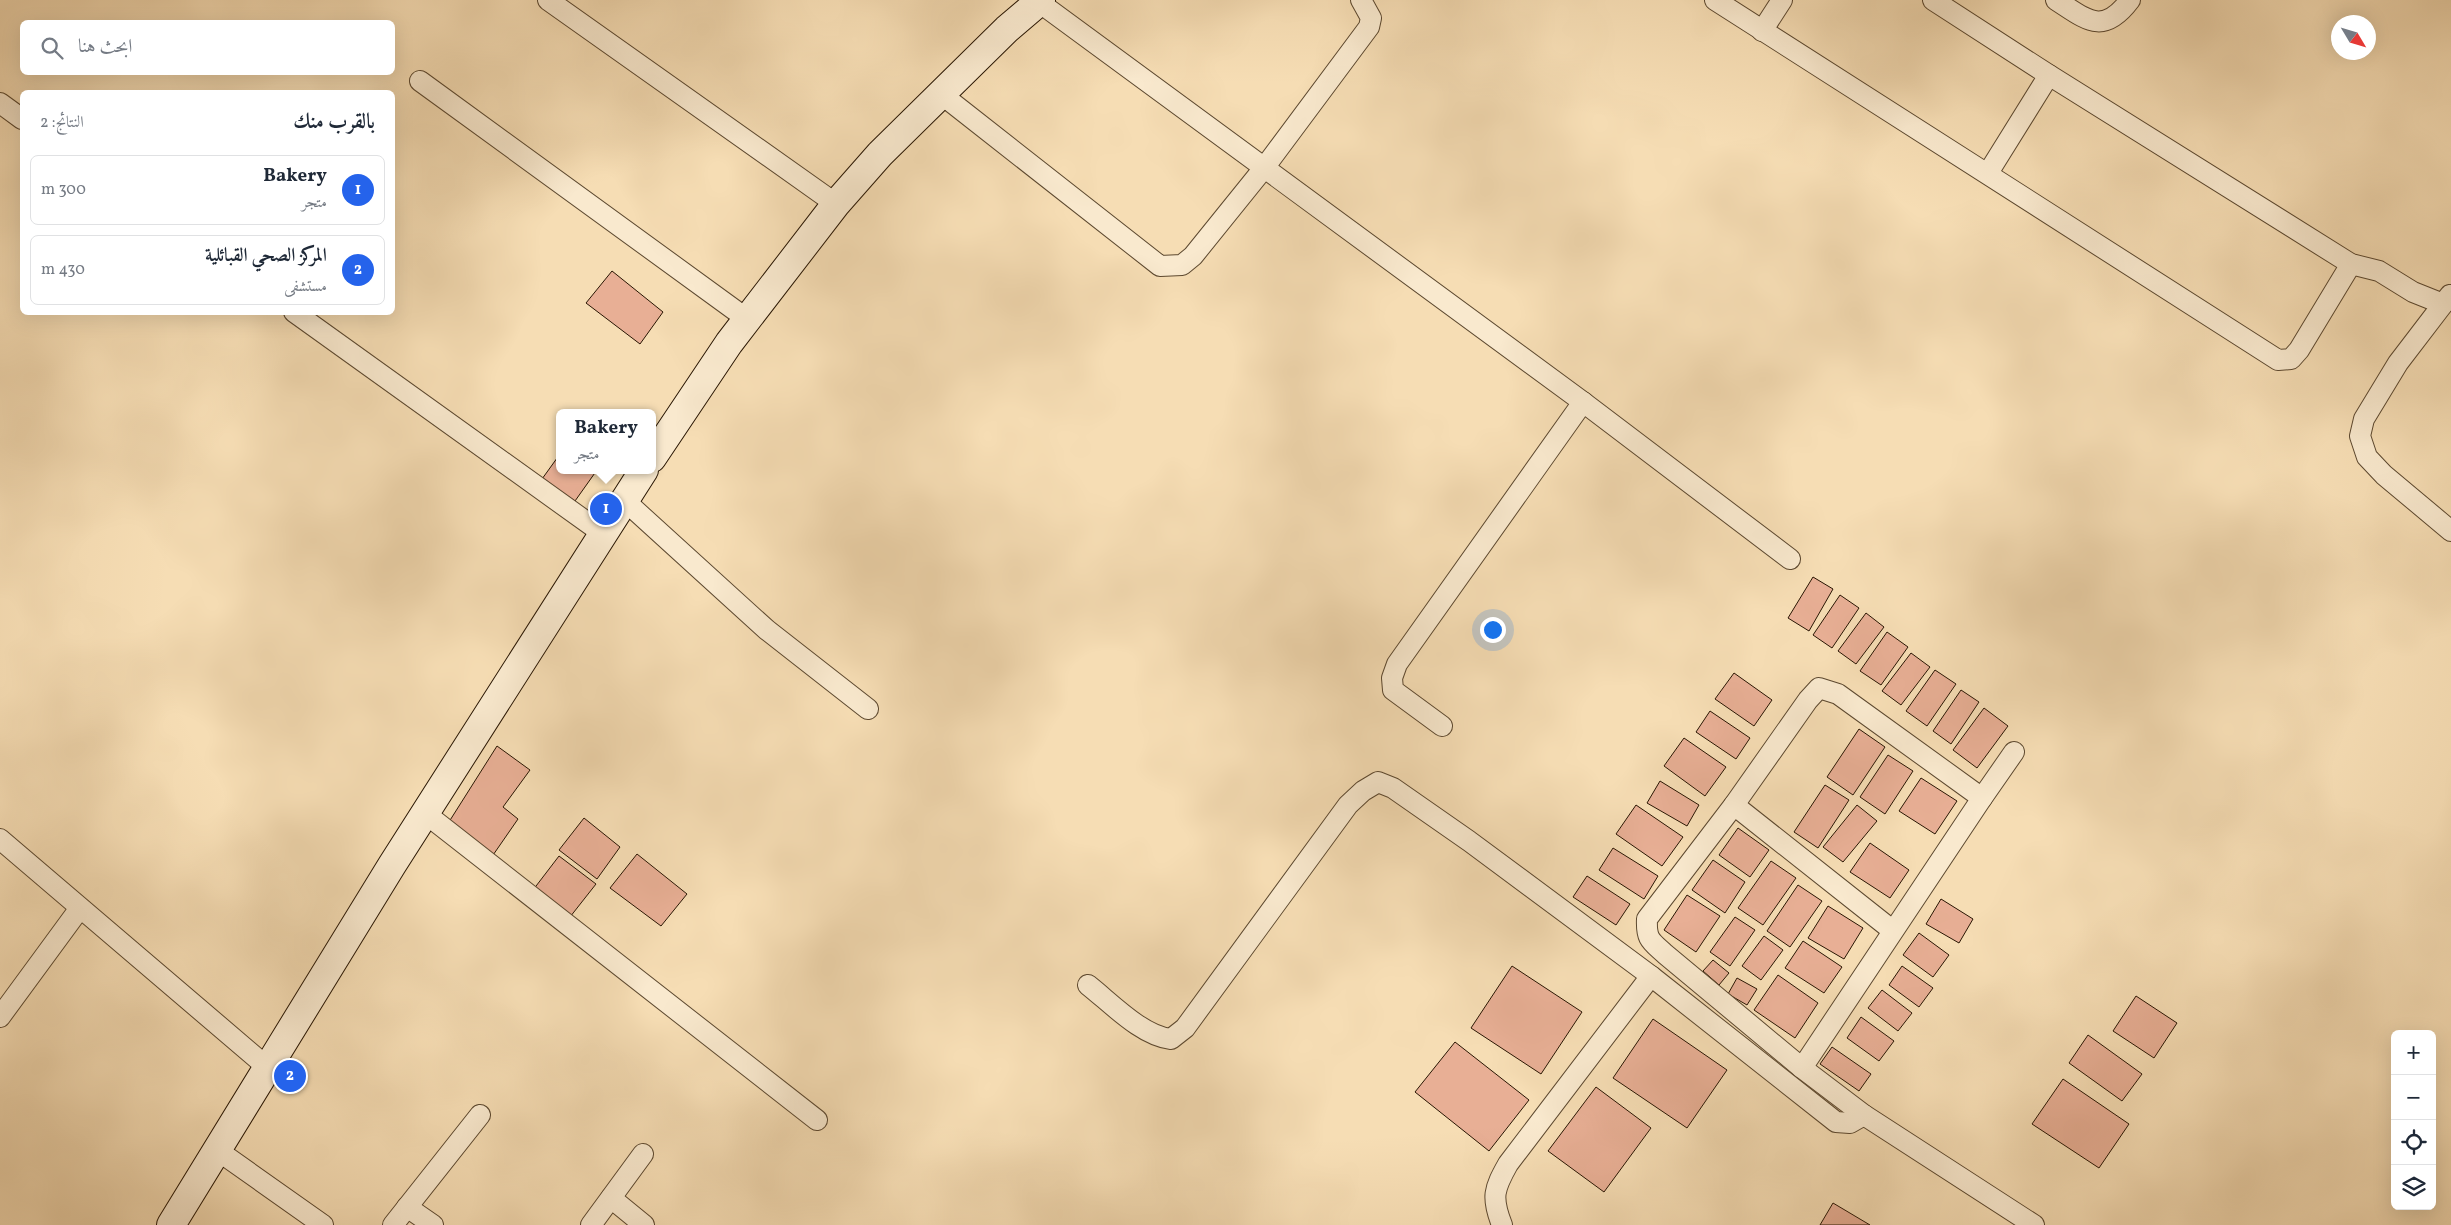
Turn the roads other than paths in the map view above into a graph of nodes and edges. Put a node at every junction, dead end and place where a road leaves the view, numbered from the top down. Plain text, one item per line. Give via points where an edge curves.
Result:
1 (548, 0) edge
2 (1361, 0) edge
3 (1715, 0) edge
4 (1782, 0) edge
5 (1933, 0) edge
6 (2056, 0) edge
7 (2130, 0) edge
8 (1038, 1) edge
9 (1762, 31) junction
10 (2049, 75) junction
11 (420, 80) dead end
12 (941, 94) junction
13 (0, 103) edge
14 (20, 118) edge
15 (1264, 168) junction
16 (1988, 172) junction
17 (836, 204) junction
18 (2351, 264) junction
19 (2447, 299) edge
20 (298, 315) edge
21 (747, 319) junction
22 (1583, 402) junction
23 (656, 452) edge
24 (641, 474) edge
25 (624, 500) junction
26 (2451, 531) edge
27 (602, 533) junction
28 (1790, 559) dead end
29 (868, 709) dead end
30 (1442, 726) dead end
31 (2014, 752) dead end
32 (1982, 798) junction
33 (1734, 805) junction
34 (426, 814) junction
35 (0, 839) edge
36 (80, 908) junction
37 (1892, 930) junction
38 (1651, 976) junction
39 (1088, 985) dead end
40 (0, 1017) edge
41 (267, 1067) junction
42 (1802, 1068) junction
43 (480, 1115) dead end
44 (1864, 1115) junction
45 (817, 1120) dead end
46 (217, 1150) junction
47 (644, 1154) dead end
48 (611, 1198) junction
49 (407, 1207) junction
50 (171, 1225) edge
51 (324, 1225) edge
52 (393, 1225) edge
53 (433, 1225) edge
54 (591, 1225) edge
55 (644, 1225) edge
56 (1502, 1225) edge
57 (2034, 1225) edge

1 - 17 street
2 - 15 street via 1371,18 1368,28
3 - 9 street
4 - 9 street
5 - 10 street
6 - 7 street via 2088,21 2097,23 2110,20
8 - 12 main road
8 - 15 street
9 - 16 street
10 - 16 street
10 - 18 street
11 - 21 street
12 - 15 street via 1160,266 1182,265 1194,256
12 - 17 main road via 880,154
13 - 14 street
15 - 22 street
16 - 18 street via 2278,360 2291,359 2300,350
17 - 21 main road
18 - 19 street via 2379,271 2413,292
19 - 26 street via 2398,363 2364,419 2360,436 2367,457 2384,475
20 - 27 street
21 - 23 main road
22 - 28 street
22 - 30 street via 1397,664 1392,678 1393,690
24 - 25 main road
25 - 27 main road
25 - 29 street via 768,630
27 - 34 main road
31 - 32 street
32 - 33 street via 1838,694 1819,688
32 - 37 street
33 - 37 street
33 - 42 street via 1647,920 1646,932 1665,954
34 - 41 main road
34 - 45 street
35 - 36 street
36 - 40 street
36 - 41 street
37 - 42 street
38 - 39 street via 1461,836 1393,788 1378,782 1348,805 1185,1028 1171,1039 1158,1038 1141,1027
38 - 44 street via 1836,1122 1850,1122
38 - 56 street via 1508,1164 1495,1187 1495,1206
41 - 46 main road
42 - 44 street
43 - 49 street
44 - 57 street
46 - 50 main road
46 - 51 street
47 - 48 street
48 - 54 street
48 - 55 street
49 - 52 street
49 - 53 street

